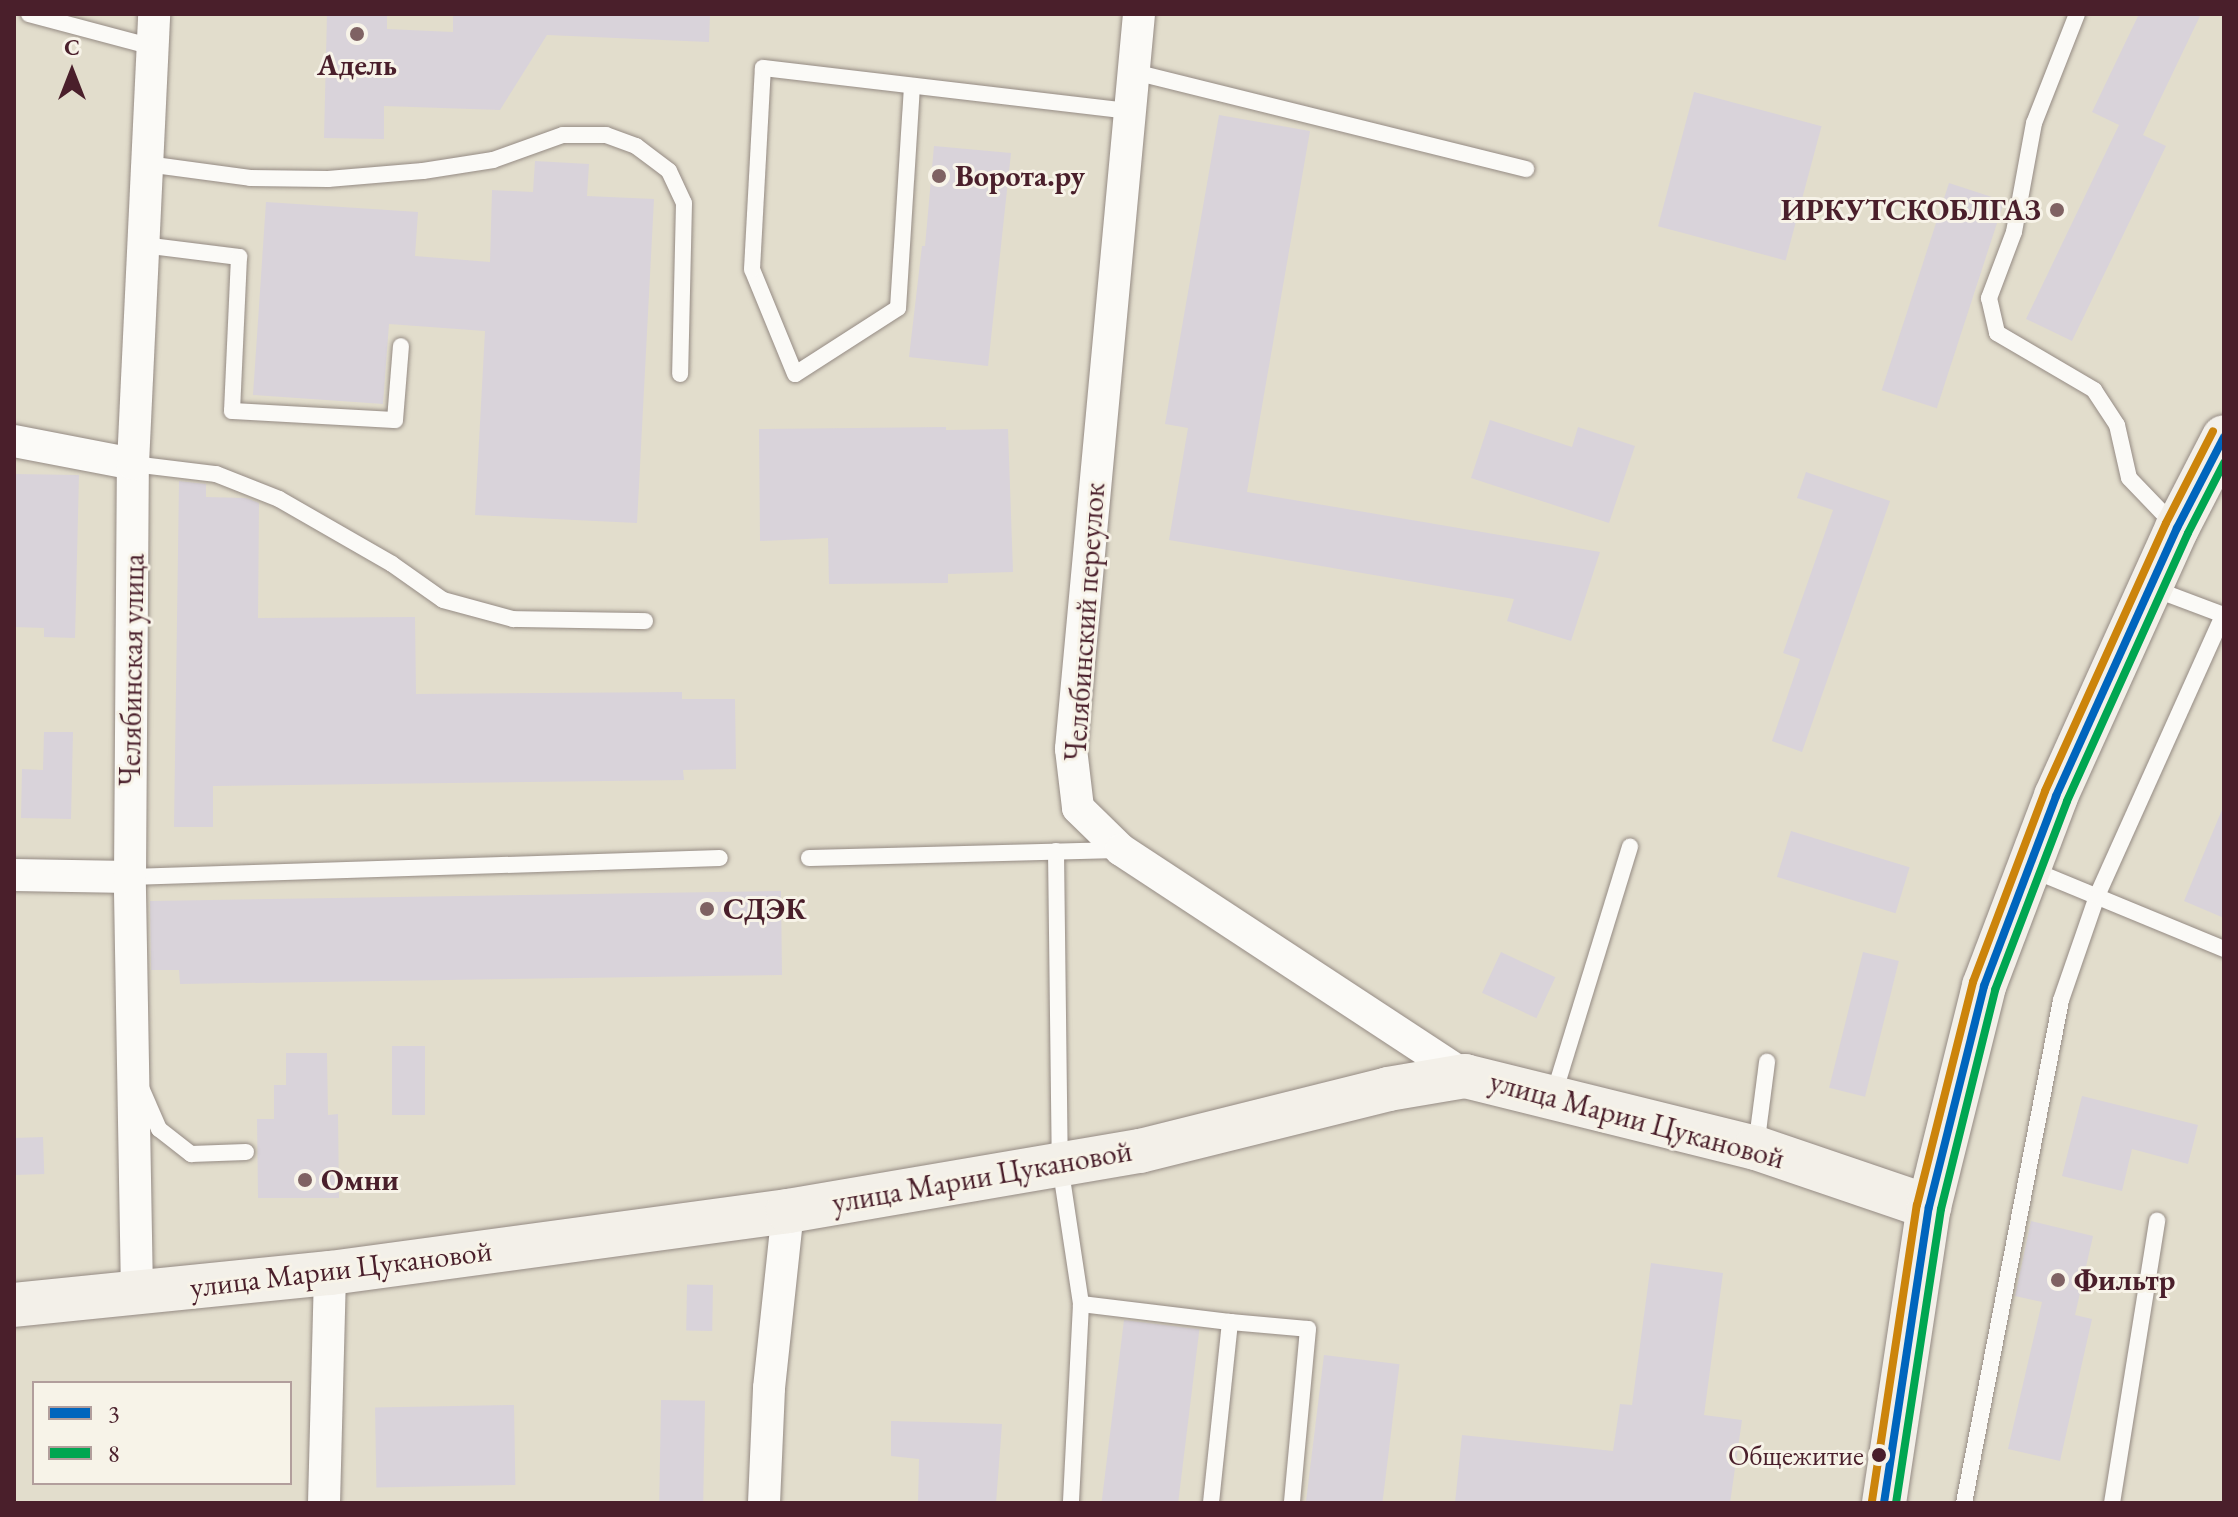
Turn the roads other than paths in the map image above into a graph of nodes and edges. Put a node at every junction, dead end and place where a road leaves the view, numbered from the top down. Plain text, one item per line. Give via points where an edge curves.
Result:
1 (29, 14) edge
2 (154, 14) edge
3 (1139, 14) edge
4 (2077, 14) edge
5 (153, 47) junction
6 (1134, 72) junction
7 (912, 86) junction
8 (1130, 111) junction
9 (147, 164) junction
10 (1526, 169) dead end
11 (143, 245) junction
12 (401, 346) dead end
13 (680, 374) dead end
14 (2224, 437) edge
15 (14, 441) edge
16 (133, 464) junction
17 (2177, 528) junction
18 (2152, 588) junction
19 (2224, 614) edge
20 (645, 621) dead end
21 (1630, 847) dead end
22 (1121, 850) junction
23 (1056, 851) junction
24 (720, 858) dead end
25 (809, 858) dead end
26 (2028, 868) junction
27 (14, 875) edge
28 (130, 877) junction
29 (2097, 896) junction
30 (2224, 949) edge
31 (1767, 1062) dead end
32 (132, 1066) junction
33 (1465, 1076) junction
34 (1553, 1099) junction
35 (1756, 1148) junction
36 (246, 1152) dead end
37 (1060, 1165) junction
38 (1929, 1207) junction
39 (788, 1211) junction
40 (2157, 1221) dead end
41 (330, 1273) junction
42 (137, 1293) junction
43 (1081, 1304) junction
44 (14, 1305) edge
45 (1230, 1322) junction
46 (324, 1503) edge
47 (764, 1503) edge
48 (1071, 1503) edge
49 (1211, 1503) edge
50 (1292, 1503) edge
51 (1884, 1503) edge
52 (1964, 1503) edge
53 (2112, 1503) edge

1 - 5 lane
2 - 5 street, Челябинская улица
3 - 6 street, Челябинский переулок
4 - 17 lane via 2034,123 2014,232 1989,298 1997,333 2094,390 2117,425 2129,478
5 - 9 street, Челябинская улица
6 - 8 street, Челябинский переулок
6 - 10 lane
7 - 7 lane via 763,68 752,269 795,374 898,308
7 - 8 lane
8 - 22 street, Челябинский переулок via 1071,749 1078,808
9 - 11 street, Челябинская улица
9 - 13 lane via 250,178 328,179 493,160 563,135 606,135 636,146 669,171 684,203
11 - 12 lane via 239,257 232,411 395,420
11 - 16 street, Челябинская улица
14 - 17 street
15 - 16 street
16 - 20 lane via 216,474 279,499 443,600 513,619
16 - 28 street, Челябинская улица
17 - 18 street
18 - 19 lane
18 - 26 street
19 - 29 lane
21 - 34 lane
22 - 23 lane
22 - 33 street, Челябинский переулок
23 - 25 lane
23 - 37 lane
24 - 28 lane
26 - 29 lane
26 - 38 street via 1984,986
27 - 28 street
28 - 32 street, Челябинская улица
29 - 30 lane
29 - 52 lane via 2061,1000
31 - 35 lane
32 - 36 lane via 159,1129 191,1154
32 - 42 street, Челябинская улица
33 - 34 street, улица Марии Цукановой
33 - 37 street, улица Марии Цукановой
34 - 35 street, улица Марии Цукановой
35 - 38 street, улица Марии Цукановой
37 - 39 street, улица Марии Цукановой
37 - 43 lane
38 - 51 street
39 - 41 street, улица Марии Цукановой
39 - 47 street via 769,1388
40 - 53 lane
41 - 42 street, улица Марии Цукановой
41 - 46 street
42 - 44 street, улица Марии Цукановой
43 - 45 lane
43 - 48 lane
45 - 49 lane
45 - 50 lane via 1308,1329

